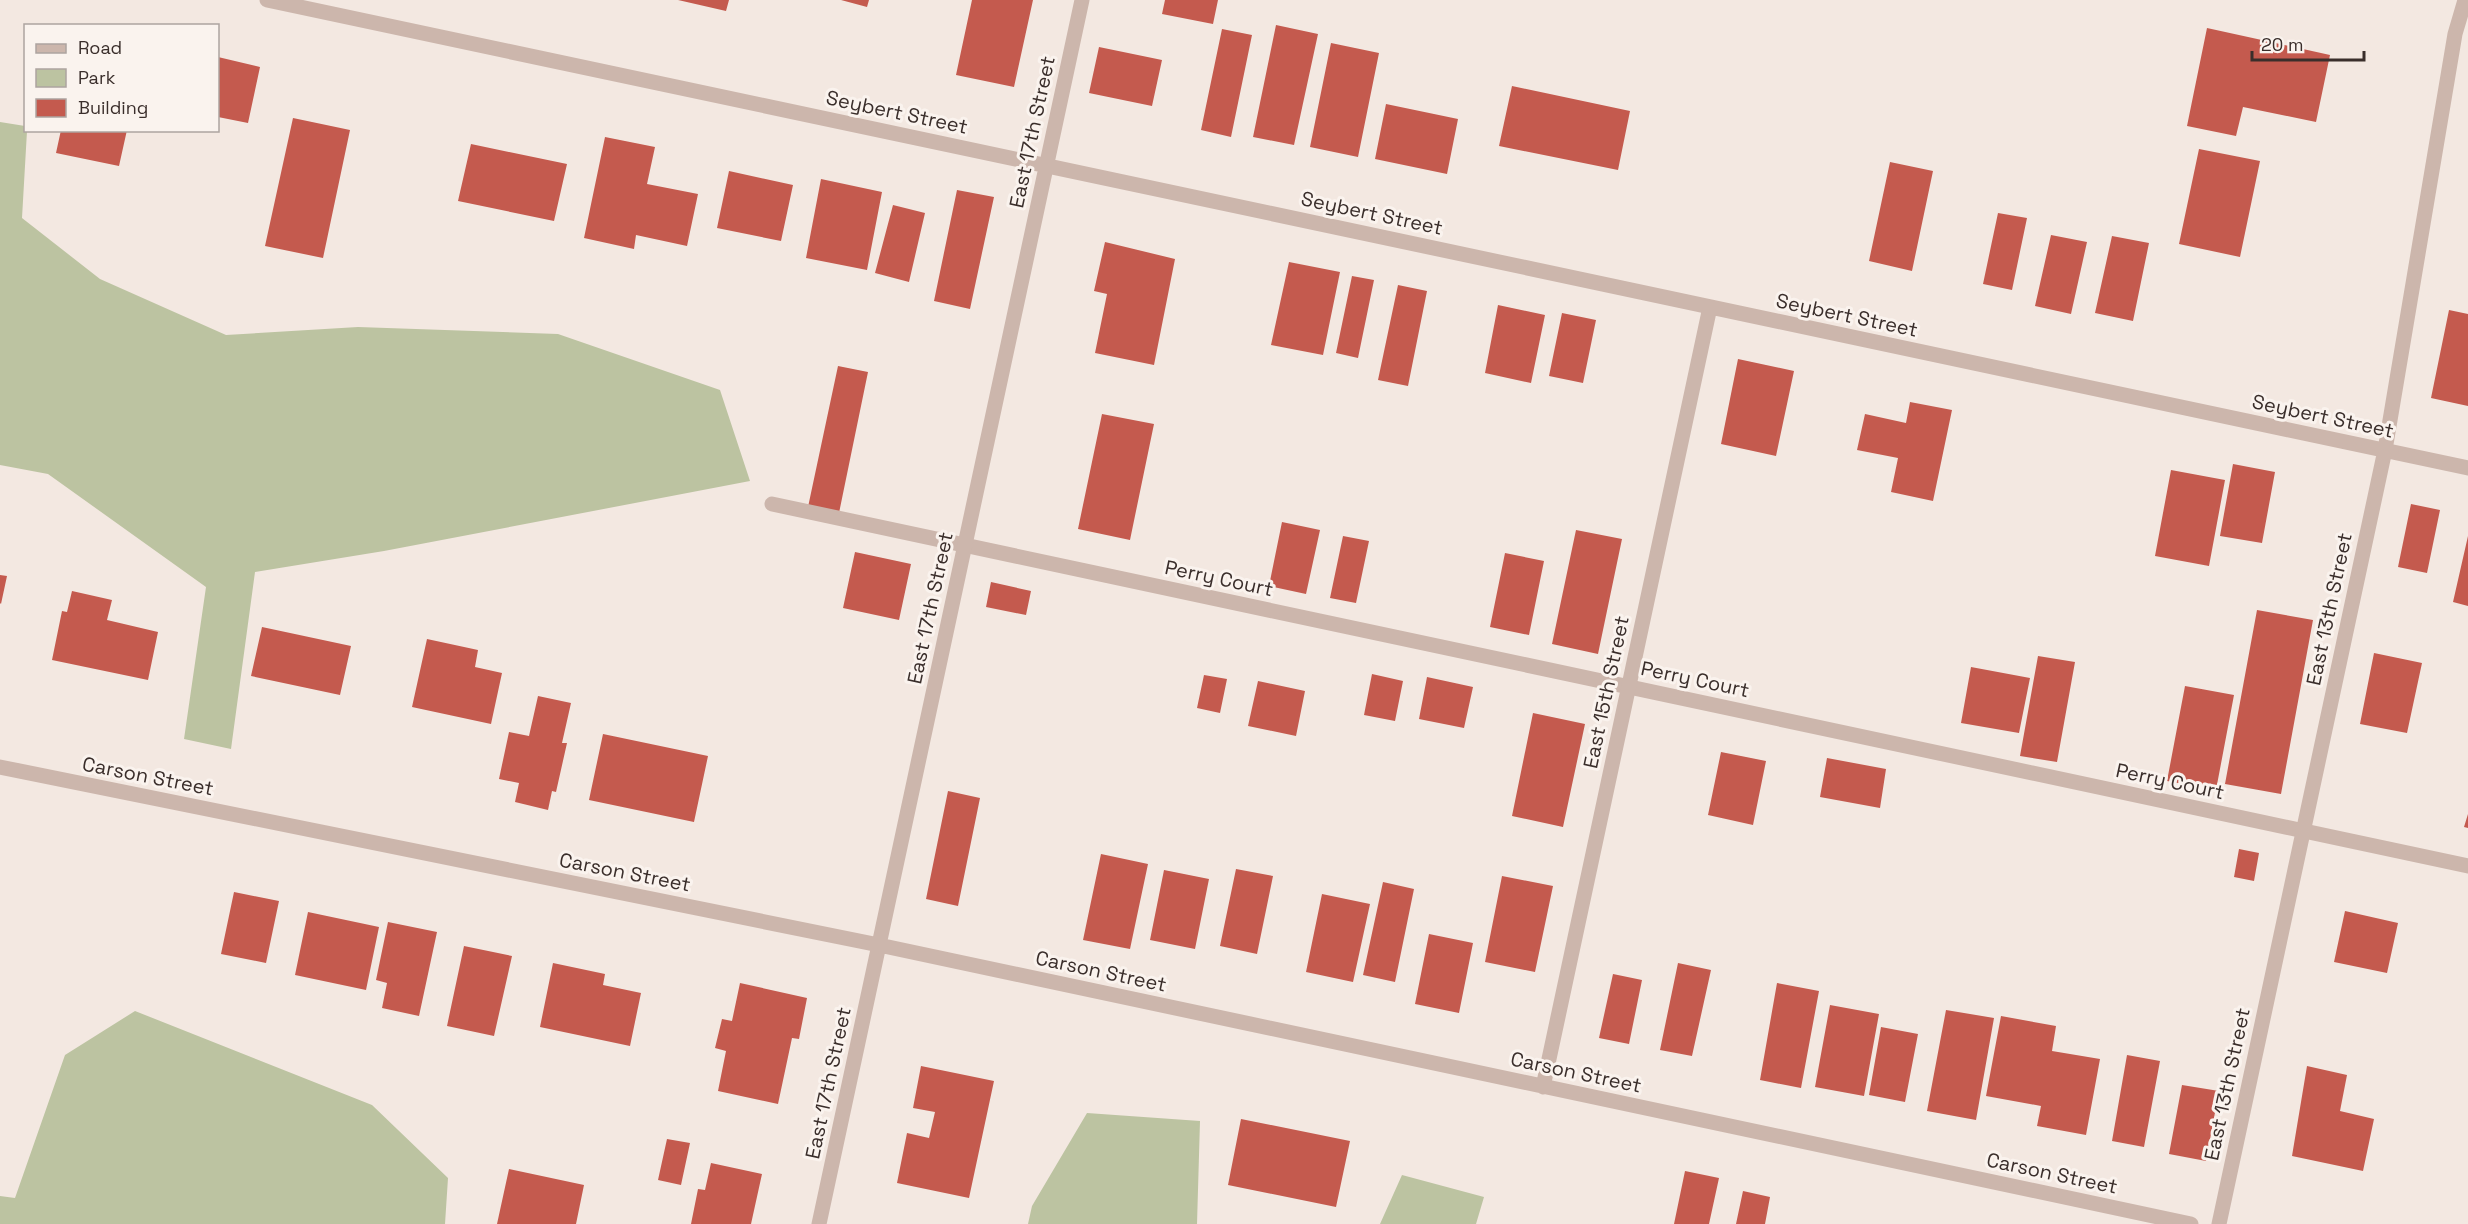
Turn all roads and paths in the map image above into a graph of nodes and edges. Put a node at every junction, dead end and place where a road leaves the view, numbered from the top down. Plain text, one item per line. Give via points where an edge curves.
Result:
1 (267, 0) edge
2 (1082, 0) edge
3 (2465, 0) edge
4 (2462, 35) edge
5 (1046, 166) junction
6 (1710, 307) junction
7 (2385, 450) junction
8 (2468, 468) edge
9 (772, 504) dead end
10 (965, 546) junction
11 (1629, 687) junction
12 (0, 767) edge
13 (2303, 831) junction
14 (2468, 866) edge
15 (879, 945) junction
16 (1544, 1086) junction
17 (819, 1224) edge
18 (2191, 1224) edge
19 (2219, 1224) edge

1 - 5 street, Seybert Street
2 - 5 street, East 17th Street
3 - 4 street, East 13th Street
4 - 7 street, East 13th Street
5 - 6 street, Seybert Street
5 - 10 street, East 17th Street
6 - 7 street, Seybert Street
6 - 11 street, East 15th Street
7 - 8 street, Seybert Street
7 - 13 street, East 13th Street
9 - 10 street, Perry Court
10 - 11 street, Perry Court
10 - 15 street, East 17th Street
11 - 13 street, Perry Court
11 - 16 street, East 15th Street
12 - 15 street, Carson Street
13 - 14 street, Perry Court
13 - 19 street, East 13th Street
15 - 16 street, Carson Street
15 - 17 street, East 17th Street
16 - 18 street, Carson Street

